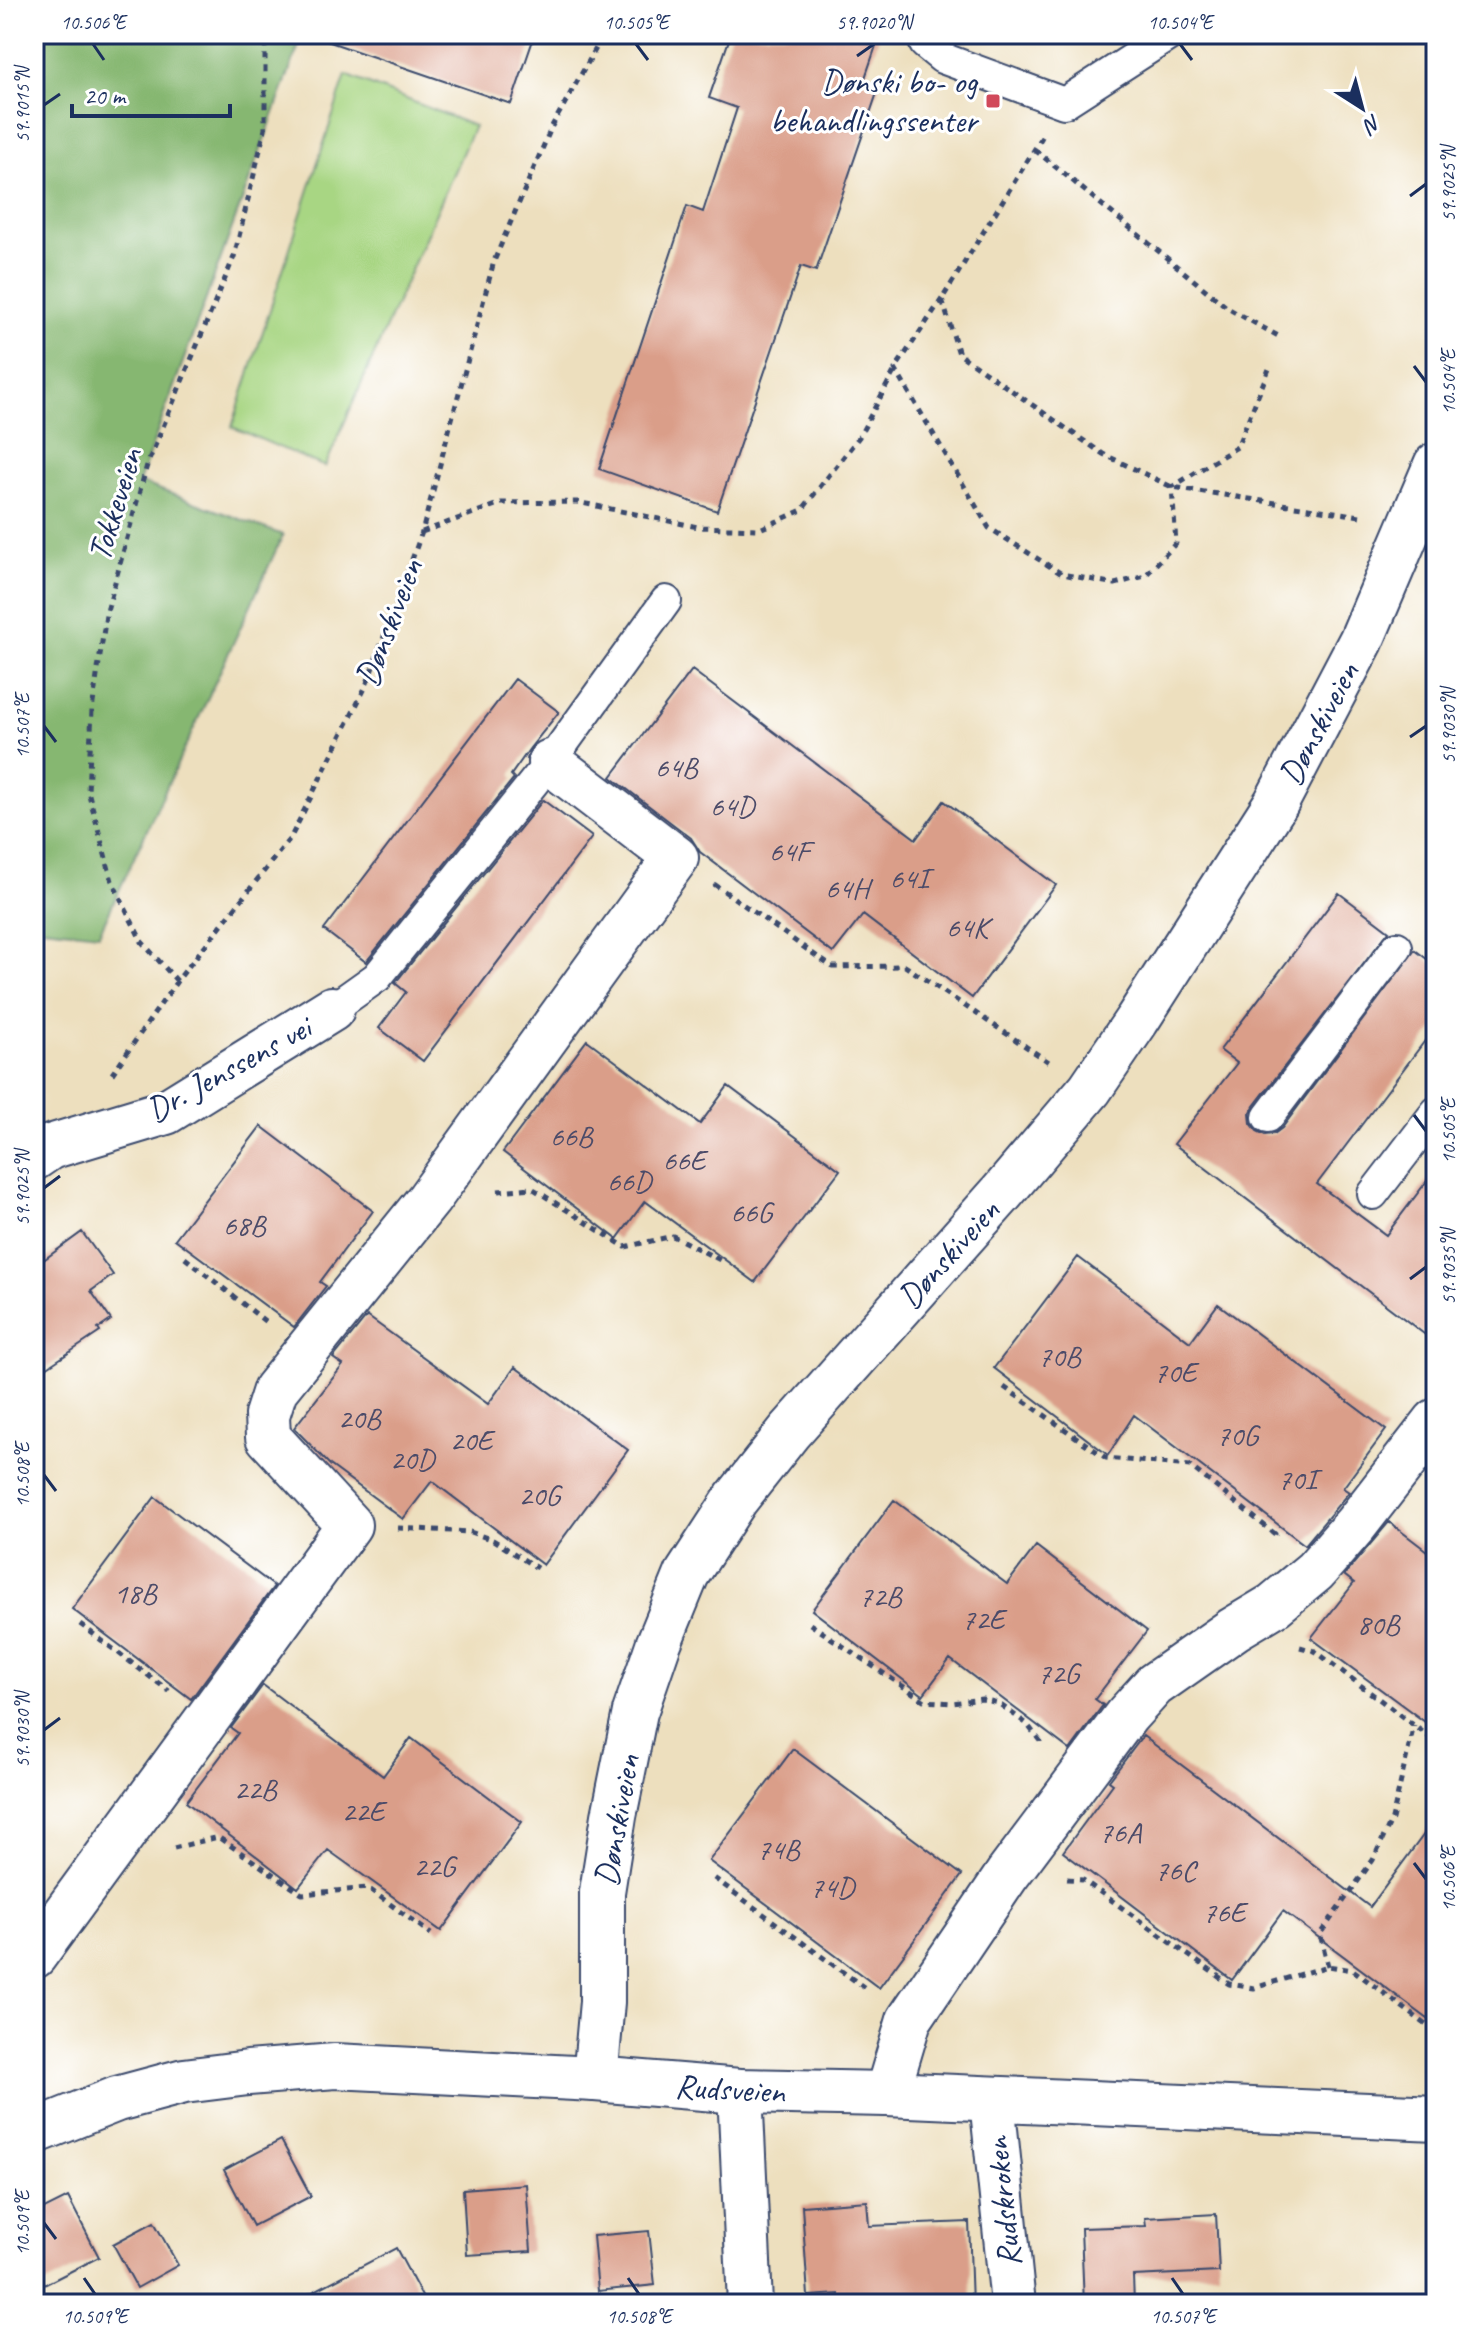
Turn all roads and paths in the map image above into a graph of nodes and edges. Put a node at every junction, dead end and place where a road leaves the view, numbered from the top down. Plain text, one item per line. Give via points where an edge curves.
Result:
1 (265, 34) edge
2 (604, 34) edge
3 (926, 34) edge
4 (1171, 34) edge
5 (1064, 103) junction
6 (1035, 150) junction
7 (942, 299) junction
8 (1280, 337) dead end
9 (895, 369) junction
10 (1269, 369) dead end
11 (1436, 465) edge
12 (1172, 487) junction
13 (1411, 524) junction
14 (422, 532) junction
15 (666, 601) dead end
16 (550, 762) junction
17 (676, 858) junction
18 (1397, 947) dead end
19 (177, 981) junction
20 (332, 1009) joint
21 (104, 1084) dead end
22 (1090, 1089) junction
23 (1436, 1112) edge
24 (1268, 1117) dead end
25 (34, 1158) edge
26 (1373, 1194) dead end
27 (429, 1199) junction
28 (185, 1258) dead end
29 (722, 1261) dead end
30 (305, 1353) junction
31 (1004, 1387) dead end
32 (1436, 1421) edge
33 (349, 1525) junction
34 (537, 1568) dead end
35 (1274, 1605) junction
36 (80, 1624) dead end
37 (810, 1624) dead end
38 (1234, 1629) junction
39 (207, 1720) junction
40 (1414, 1725) junction
41 (1436, 1742) edge
42 (1052, 1815) junction
43 (100, 1868) junction
44 (1007, 1875) junction
45 (714, 1878) dead end
46 (431, 1934) dead end
47 (34, 1956) edge
48 (1328, 1966) junction
49 (909, 2020) junction
50 (1436, 2032) edge
51 (595, 2079) junction
52 (740, 2091) junction
53 (887, 2094) junction
54 (992, 2100) junction
55 (1436, 2118) edge
56 (34, 2132) edge
57 (750, 2304) edge
58 (1013, 2304) edge

1 - 19 path, Tokkeveien via 265,129 234,257 147,465 106,615 92,710 88,791 112,881 142,942
2 - 14 path, Dønskiveien via 552,126 494,261
3 - 5 lane via 925,44 942,58
4 - 5 lane
5 - 6 path
6 - 7 path
6 - 8 path via 1229,309
7 - 9 path
7 - 12 path via 959,354 1103,454
9 - 12 path via 989,528 1062,574 1115,584 1145,576 1176,543
9 - 14 path via 859,437 802,510 760,529 698,527 577,502 501,503
10 - 12 path via 1237,447
11 - 13 street, Dønskiveien
12 - 13 path
13 - 22 street, Dønskiveien via 1361,641 1276,803
14 - 19 path, Dønskiveien via 366,686 291,837
15 - 16 lane
16 - 17 street
16 - 20 lane via 377,977
17 - 22 path via 832,967 905,966
17 - 27 street
18 - 24 lane
19 - 21 path, Dønskiveien
20 - 25 street, Dr. Jenssens vei via 166,1112 50,1147
22 - 51 street, Dønskiveien via 789,1432 687,1574 635,1712 614,1816 602,1892 602,2002
23 - 26 lane
27 - 29 path via 532,1188 625,1247 673,1236
27 - 30 street
28 - 30 path
30 - 33 street via 275,1390 267,1415 268,1437
31 - 35 path via 1106,1458 1190,1466 1263,1524 1275,1534 1263,1576
32 - 35 street via 1315,1571
33 - 34 path via 470,1532
33 - 39 street
35 - 38 street
36 - 39 path
37 - 42 path via 925,1701 982,1699 998,1703 1027,1724 1040,1741 1041,1798
38 - 40 path via 1315,1651
38 - 42 street via 1154,1685
39 - 43 street
40 - 41 path
40 - 48 path via 1392,1819 1373,1860 1320,1934
42 - 44 street
43 - 46 path via 218,1837 302,1894 368,1888
43 - 47 street
44 - 48 path via 1083,1880 1229,1984 1254,1988
44 - 49 street
45 - 49 path
48 - 50 path via 1353,1970
49 - 53 street
51 - 52 street, Rudsveien
51 - 56 street, Rudsveien via 335,2066 248,2073 184,2081 117,2099
52 - 53 street, Rudsveien
52 - 57 street
53 - 54 street, Rudsveien
54 - 55 street, Rudsveien
54 - 58 street, Rudskroken

